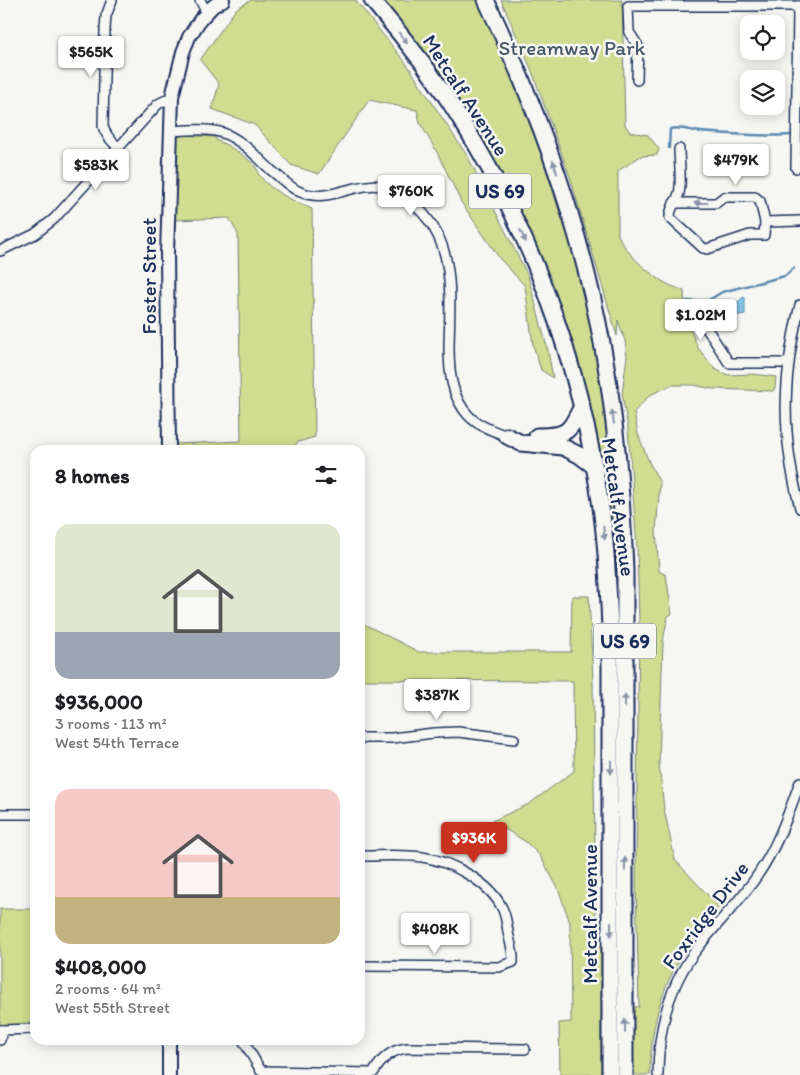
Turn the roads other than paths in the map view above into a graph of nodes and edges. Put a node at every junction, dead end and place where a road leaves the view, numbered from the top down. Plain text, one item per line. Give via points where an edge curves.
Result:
1 (112, 0) edge
2 (200, 0) edge
3 (223, 0) edge
4 (372, 0) edge
5 (486, 0) edge
6 (799, 6) edge
7 (207, 13) junction
8 (638, 80) dead end
9 (172, 97) junction
10 (170, 131) junction
11 (118, 148) junction
12 (679, 149) dead end
13 (796, 168) dead end
14 (674, 203) junction
15 (800, 221) edge
16 (764, 222) junction
17 (0, 251) edge
18 (800, 305) edge
19 (695, 307) dead end
20 (788, 363) junction
21 (582, 406) junction
22 (508, 436) junction
23 (169, 445) edge
24 (595, 467) junction
25 (800, 508) edge
26 (365, 738) edge
27 (514, 739) dead end
28 (800, 782) edge
29 (0, 814) edge
30 (30, 814) edge
31 (365, 856) edge
32 (365, 966) edge
33 (30, 1029) edge
34 (1, 1030) edge
35 (0, 1040) edge
36 (169, 1045) edge
37 (246, 1045) edge
38 (525, 1049) dead end
39 (261, 1073) edge
40 (373, 1074) edge
41 (169, 1075) edge
42 (610, 1075) edge
43 (625, 1075) edge
44 (658, 1075) edge

1 - 11 street via 104,29 103,126
2 - 7 street
3 - 7 street, Foster Street
4 -> 21 highway, Metcalf Avenue / US 69 via 441,90 505,199 555,316
43 -> 5 highway, Metcalf Avenue / US 69 via 625,569 614,417 593,298 570,213 525,86
6 - 8 street via 628,6 628,32 638,46
6 - 13 street
7 - 9 street, Foster Street via 189,37
9 - 10 street, Foster Street
9 - 11 street via 158,104
10 - 22 street via 226,134 240,142 290,186 304,193 326,196 376,185 391,189 412,203 438,234 447,258 450,372 455,392 469,416
10 - 23 street, Foster Street via 167,254
11 - 17 street via 54,219 35,234
12 - 14 street via 680,193
16 -> 14 street via 760,201 755,197
14 - 16 street via 670,218 707,249 750,235 764,235
15 - 16 street
18 - 20 street
19 - 20 street via 729,363
20 - 25 street via 786,431
21 - 22 highway via 566,432
21 - 24 highway, Metcalf Avenue / US 69
22 - 24 highway via 520,443 563,446
24 -> 42 highway, Metcalf Avenue / US 69 via 605,542 610,628
26 - 27 street via 458,732
28 - 44 street, Foxridge Drive via 781,834 766,862 693,954 676,983 661,1031
29 - 30 street
31 - 32 street via 434,859 469,875 483,885 503,909 514,954 513,962 499,967
33 - 34 street
34 - 35 street
36 - 41 street
37 - 39 street
38 - 40 street via 396,1049 387,1055
39 - 40 street

